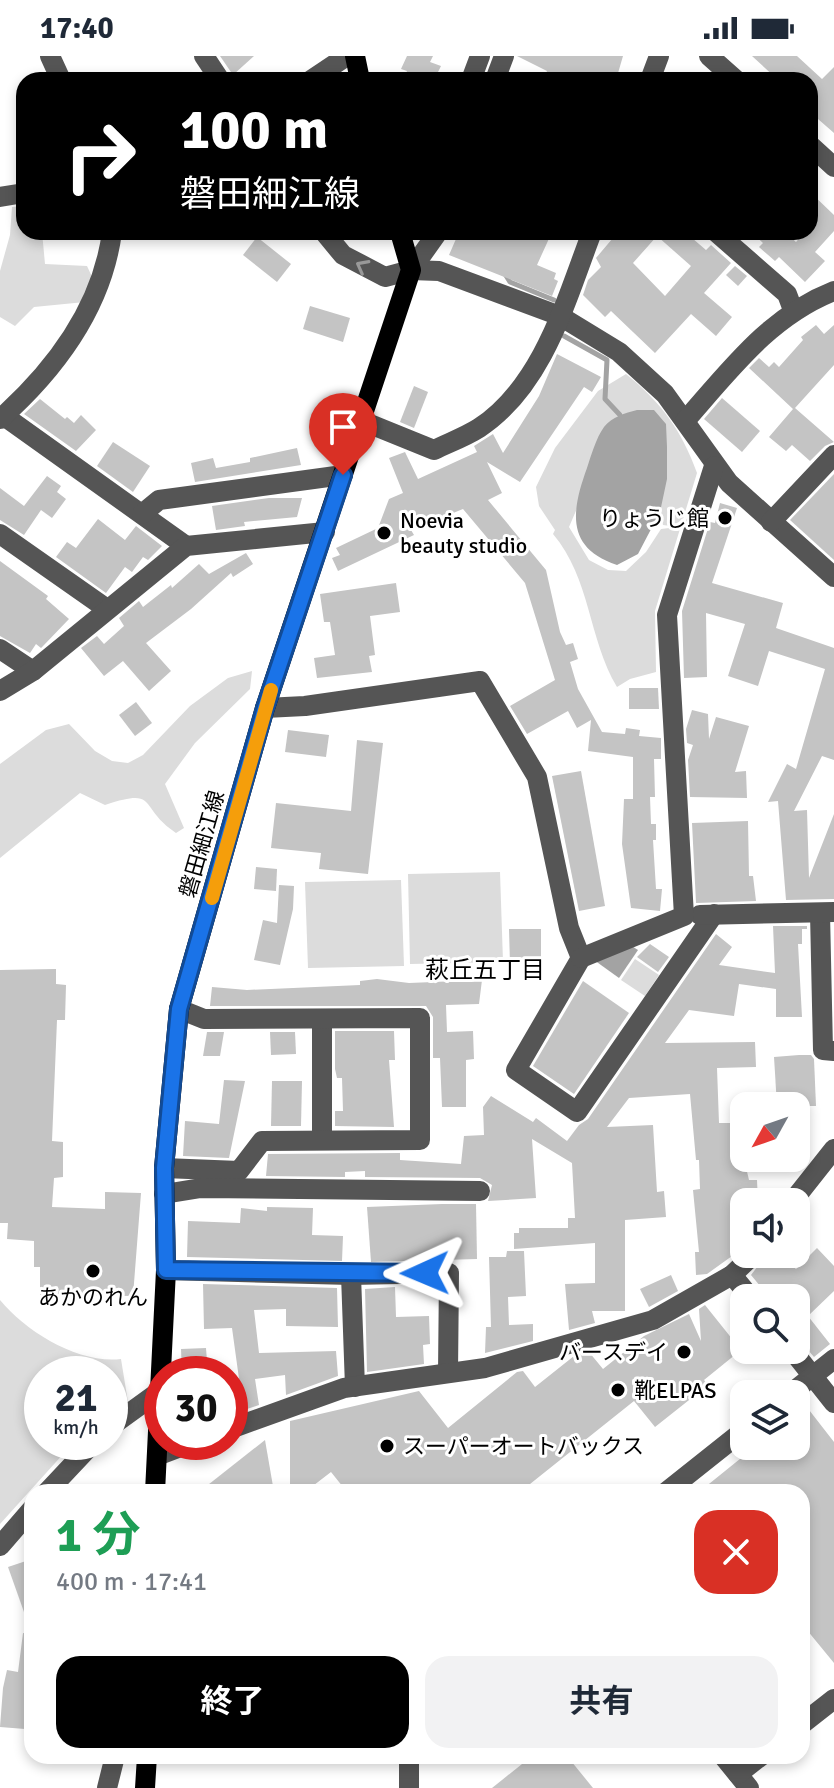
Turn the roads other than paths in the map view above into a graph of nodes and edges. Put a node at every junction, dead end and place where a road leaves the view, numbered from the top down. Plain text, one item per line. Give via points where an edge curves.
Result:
1 (347, 56) edge
2 (709, 56) edge
3 (323, 72) edge
4 (727, 72) edge
5 (818, 152) edge
6 (834, 167) edge
7 (110, 240) edge
8 (331, 240) edge
9 (402, 240) edge
10 (420, 240) edge
11 (432, 240) edge
12 (589, 240) edge
13 (725, 240) edge
14 (411, 270) junction
15 (834, 291) edge
16 (793, 310) junction
17 (560, 316) junction
18 (2, 417) edge
19 (360, 420) junction
20 (685, 421) junction
21 (833, 456) edge
22 (714, 466) junction
23 (343, 475) junction
24 (142, 514) junction
25 (771, 522) junction
26 (325, 532) junction
27 (0, 534) edge
28 (186, 546) junction
29 (834, 577) edge
30 (107, 609) junction
31 (0, 649) edge
32 (33, 671) junction
33 (0, 691) edge
34 (265, 708) junction
35 (827, 912) edge
36 (714, 914) junction
37 (684, 916) junction
38 (581, 958) junction
39 (179, 1009) junction
40 (322, 1020) junction
41 (834, 1051) edge
42 (322, 1140) junction
43 (834, 1149) edge
44 (164, 1168) junction
45 (803, 1188) edge
46 (480, 1191) dead end
47 (164, 1194) junction
48 (739, 1268) edge
49 (166, 1270) junction
50 (351, 1275) junction
51 (732, 1275) junction
52 (739, 1284) edge
53 (160, 1356) edge
54 (834, 1359) edge
55 (803, 1364) edge
56 (448, 1373) junction
57 (812, 1376) junction
58 (807, 1380) edge
59 (355, 1387) junction
60 (834, 1403) edge
61 (248, 1423) edge
62 (730, 1441) edge
63 (77, 1460) edge
64 (157, 1460) edge
65 (55, 1484) edge
66 (155, 1484) edge
67 (676, 1484) edge
68 (24, 1518) edge
69 (0, 1546) edge
70 (834, 1699) edge
71 (810, 1718) edge
72 (113, 1764) edge
73 (146, 1764) edge
74 (409, 1764) edge
75 (729, 1764) edge
76 (755, 1764) edge
77 (743, 1781) edge
78 (107, 1788) edge
79 (145, 1788) edge
80 (409, 1788) edge

1 - 3 street
2 - 4 street
5 - 6 street
7 - 18 street via 91,309 72,340
14 -> 8 street via 385,277 343,255
9 - 14 main road
10 - 14 street
11 - 14 street
12 - 17 street
13 - 16 street via 787,294
14 - 17 street via 439,271
14 - 19 main road, 磐田細江線
15 - 16 street
16 - 20 street via 748,350
17 - 19 street via 513,399 478,429 434,450
17 - 20 street via 627,358
18 - 24 street
19 - 23 main road, 磐田細江線
20 - 22 street
21 - 25 street
22 - 25 street
22 - 37 street via 667,615
23 - 24 street via 159,500
23 - 26 main road, 磐田細江線
24 - 28 street
25 - 29 street
26 - 28 street
26 - 34 main road, 磐田細江線
27 - 30 street
28 - 30 street
30 - 32 street
31 - 32 street
32 - 33 street
34 - 38 street via 480,681 537,777 569,928
34 - 39 main road, 磐田細江線
35 - 36 street
35 - 41 street via 823,1050
36 - 37 street
36 - 38 street via 577,1112 516,1070
37 - 38 street
39 - 40 street via 204,1019
39 - 44 main road, 磐田細江線
40 - 42 street
40 - 42 street via 420,1018 420,1140
42 - 44 street via 262,1141 239,1171
43 - 45 street
44 - 47 main road, 磐田細江線
46 - 47 street via 201,1188
47 - 49 main road, 磐田細江線
48 - 51 street
49 - 50 street
49 - 53 main road, 磐田細江線
50 - 56 street via 449,1273
50 - 59 street
51 - 52 street
51 - 56 street via 653,1320 485,1368
54 - 57 street
55 - 57 street
56 - 59 street
57 - 58 street
57 - 60 street
59 - 61 street
62 - 67 street
63 - 65 street
64 - 66 main road, 磐田細江線
68 - 69 street
70 - 71 street
72 - 78 street
73 - 79 main road
74 - 80 street
75 - 77 street
76 - 77 street

